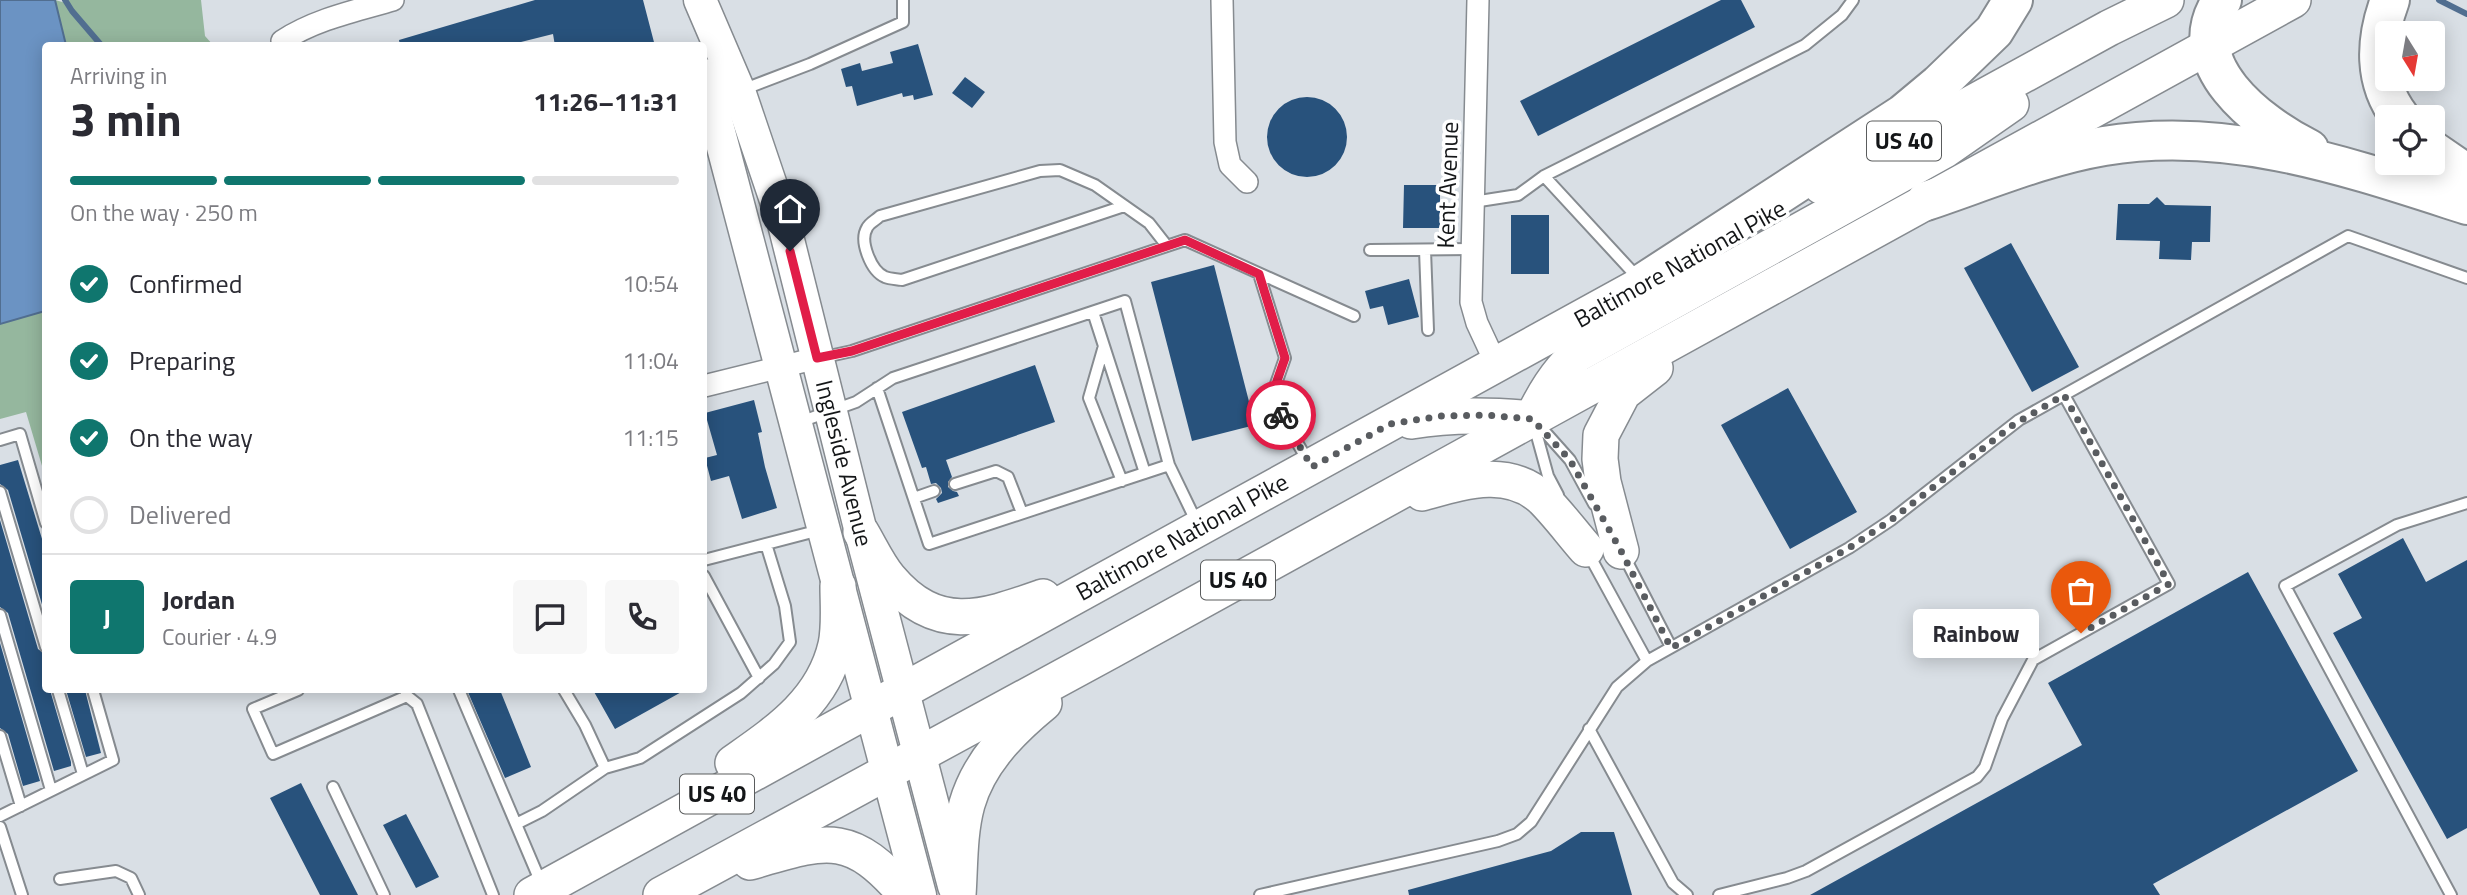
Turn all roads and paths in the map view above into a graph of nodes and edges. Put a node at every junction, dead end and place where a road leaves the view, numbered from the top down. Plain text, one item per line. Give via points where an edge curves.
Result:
1 (393, 0) edge
2 (684, 0) edge
3 (700, 0) edge
4 (903, 0) edge
5 (1222, 0) edge
6 (1479, 0) edge
7 (1853, 0) edge
8 (2013, 0) edge
9 (2166, 0) edge
10 (2222, 0) edge
11 (2293, 0) edge
12 (2389, 0) edge
13 (2109, 28) junction
14 (282, 41) dead end
15 (695, 42) edge
16 (2209, 46) junction
17 (707, 87) edge
18 (739, 91) junction
19 (2392, 105) edge
20 (2445, 159) edge
21 (2342, 165) junction
22 (2467, 174) edge
23 (1544, 176) junction
24 (1247, 182) dead end
25 (1926, 201) junction
26 (1473, 202) junction
27 (2467, 205) edge
28 (1124, 206) junction
29 (1167, 246) junction
30 (1472, 249) junction
31 (1370, 250) dead end
32 (1425, 250) junction
33 (1259, 274) junction
34 (2467, 278) edge
35 (1643, 283) junction
36 (1093, 312) junction
37 (1726, 312) junction
38 (1354, 316) dead end
39 (1428, 330) dead end
40 (1104, 345) junction
41 (817, 358) junction
42 (1497, 366) junction
43 (780, 367) junction
44 (707, 385) edge
45 (877, 388) junction
46 (2064, 395) junction
47 (830, 412) junction
48 (1532, 419) junction
49 (794, 424) junction
50 (1390, 424) junction
51 (0, 440) edge
52 (1169, 465) junction
53 (1312, 467) junction
54 (1145, 473) junction
55 (1122, 481) junction
56 (954, 484) dead end
57 (934, 491) dead end
58 (0, 492) edge
59 (914, 498) junction
60 (2467, 503) edge
61 (42, 509) edge
62 (1365, 509) junction
63 (1022, 513) junction
64 (1200, 529) junction
65 (823, 530) junction
66 (861, 532) junction
67 (766, 544) junction
68 (1586, 549) junction
69 (1621, 551) junction
70 (707, 560) edge
71 (1135, 565) junction
72 (707, 582) edge
73 (838, 586) junction
74 (0, 615) edge
75 (42, 634) edge
76 (1671, 648) junction
77 (1110, 651) junction
78 (1647, 661) junction
79 (759, 678) junction
80 (59, 693) edge
81 (94, 693) edge
82 (291, 693) edge
83 (406, 693) edge
84 (460, 693) edge
85 (566, 693) edge
86 (902, 693) junction
87 (872, 709) junction
88 (1589, 729) junction
89 (0, 736) edge
90 (919, 756) junction
91 (605, 768) junction
92 (887, 772) junction
93 (83, 774) junction
94 (333, 788) dead end
95 (51, 790) junction
96 (20, 806) junction
97 (0, 816) edge
98 (516, 824) junction
99 (0, 827) edge
100 (603, 856) junction
101 (60, 879) dead end
102 (675, 887) edge
103 (538, 892) edge
104 (22, 895) edge
105 (139, 895) edge
106 (384, 895) edge
107 (493, 895) edge
108 (906, 895) edge
109 (920, 895) edge
110 (957, 895) edge
111 (1259, 895) edge
112 (1687, 895) edge
113 (1719, 895) edge
114 (2451, 895) edge

1 - 14 street via 302,28
2 - 15 main road
3 - 18 main road, Ingleside Avenue
4 - 18 lane via 903,22
5 - 24 street via 1226,142 1230,165
6 - 26 street, Kent Avenue
7 - 23 lane via 1805,45
8 - 35 highway via 1994,31 1903,114
9 - 13 main road, Baltimore National Pike / US 40
10 - 16 highway via 2212,20
11 - 16 main road, US 40
12 - 19 highway via 2378,47 2380,78
13 - 35 main road, Baltimore National Pike / US 40
13 - 48 main road via 2034,89 1945,150 1576,355 1559,371
16 - 21 highway via 2217,71 2241,101 2295,142
16 - 25 main road, US 40
17 - 43 main road, Ingleside Avenue
18 - 41 main road, Ingleside Avenue via 783,224
20 - 22 highway
21 - 25 highway via 2228,142 2135,142 2067,154
21 - 27 highway
23 - 26 lane via 1518,195
23 - 35 lane
25 - 37 main road, US 40
26 - 30 street, Kent Avenue
28 - 28 lane via 1095,184 1060,170 1040,171 880,216 867,227 864,240 878,272 902,280
28 - 29 lane via 1149,223
29 - 33 lane via 1185,240
29 - 41 lane via 852,351
30 - 32 lane
30 - 42 street, Kent Avenue via 1471,302
31 - 32 lane
32 - 39 lane
33 - 38 lane
33 - 53 lane via 1285,358 1271,398
34 - 46 lane via 2348,236
35 - 42 main road, Baltimore National Pike / US 40
36 - 40 lane
36 - 45 lane via 893,378
36 - 52 lane via 1125,301
37 - 48 main road, US 40
37 - 69 main road via 1623,393 1601,435 1603,482
40 - 54 lane
40 - 55 lane via 1089,398
41 - 43 street
41 - 47 main road, Ingleside Avenue
42 - 50 main road, Baltimore National Pike / US 40
43 - 44 street
43 - 49 main road, Ingleside Avenue
45 - 47 lane
45 - 59 lane
46 - 76 lane via 2013,425 1849,548
46 - 113 lane via 2169,584 2034,660 1977,777 1806,871
47 - 49 lane
47 - 66 main road, Ingleside Avenue
48 - 50 main road via 1441,416
48 - 62 main road, US 40
48 - 68 lane via 1548,476
48 - 69 lane via 1570,460
49 - 65 main road, Ingleside Avenue
50 - 53 main road, Baltimore National Pike / US 40
51 - 61 lane via 20,434
52 - 54 lane
52 - 64 lane
53 - 64 main road, Baltimore National Pike / US 40
54 - 55 lane
55 - 63 lane
56 - 63 lane via 996,471 1009,477
57 - 59 lane
58 - 75 lane
59 - 63 lane via 929,544
60 - 114 lane via 2397,525 2286,586
62 - 68 main road via 1458,483 1504,479 1542,498
62 - 77 main road, US 40
64 - 71 main road, Baltimore National Pike / US 40
65 - 67 lane
65 - 73 main road, Ingleside Avenue
66 - 71 main road via 904,595 941,615 959,618 1001,612
66 - 86 main road, Ingleside Avenue
67 - 70 lane
67 - 79 lane via 785,606 790,642
68 - 78 lane
69 - 76 lane
71 - 86 main road, Baltimore National Pike / US 40
72 - 79 lane
73 - 87 main road, Ingleside Avenue
73 - 100 main road via 836,642 819,687 803,709 782,729
74 - 95 lane
76 - 78 lane
77 - 90 main road, US 40
77 - 110 main road via 1019,724 983,769 967,804
78 - 88 lane via 1617,687
79 - 91 lane via 640,758
80 - 93 lane
81 - 93 lane via 113,760
82 - 83 lane via 253,709 273,754
83 - 107 lane via 417,704
84 - 98 lane
85 - 91 lane
86 - 87 main road, Baltimore National Pike / US 40
86 - 90 main road, Ingleside Avenue
87 - 92 main road, Ingleside Avenue
87 - 100 main road, Baltimore National Pike / US 40
88 - 111 lane via 1531,822 1517,834
88 - 112 lane via 1674,883
89 - 96 lane
90 - 92 main road, US 40
90 - 110 main road, Ingleside Avenue
91 - 98 lane
92 - 102 main road, US 40
92 - 109 main road, Ingleside Avenue
93 - 95 lane
94 - 106 lane
95 - 96 lane
96 - 97 lane
98 - 103 lane
99 - 104 lane
100 - 103 main road, Baltimore National Pike / US 40
101 - 105 lane via 116,871 131,877
102 - 108 main road via 806,846 830,845 849,847 868,858

